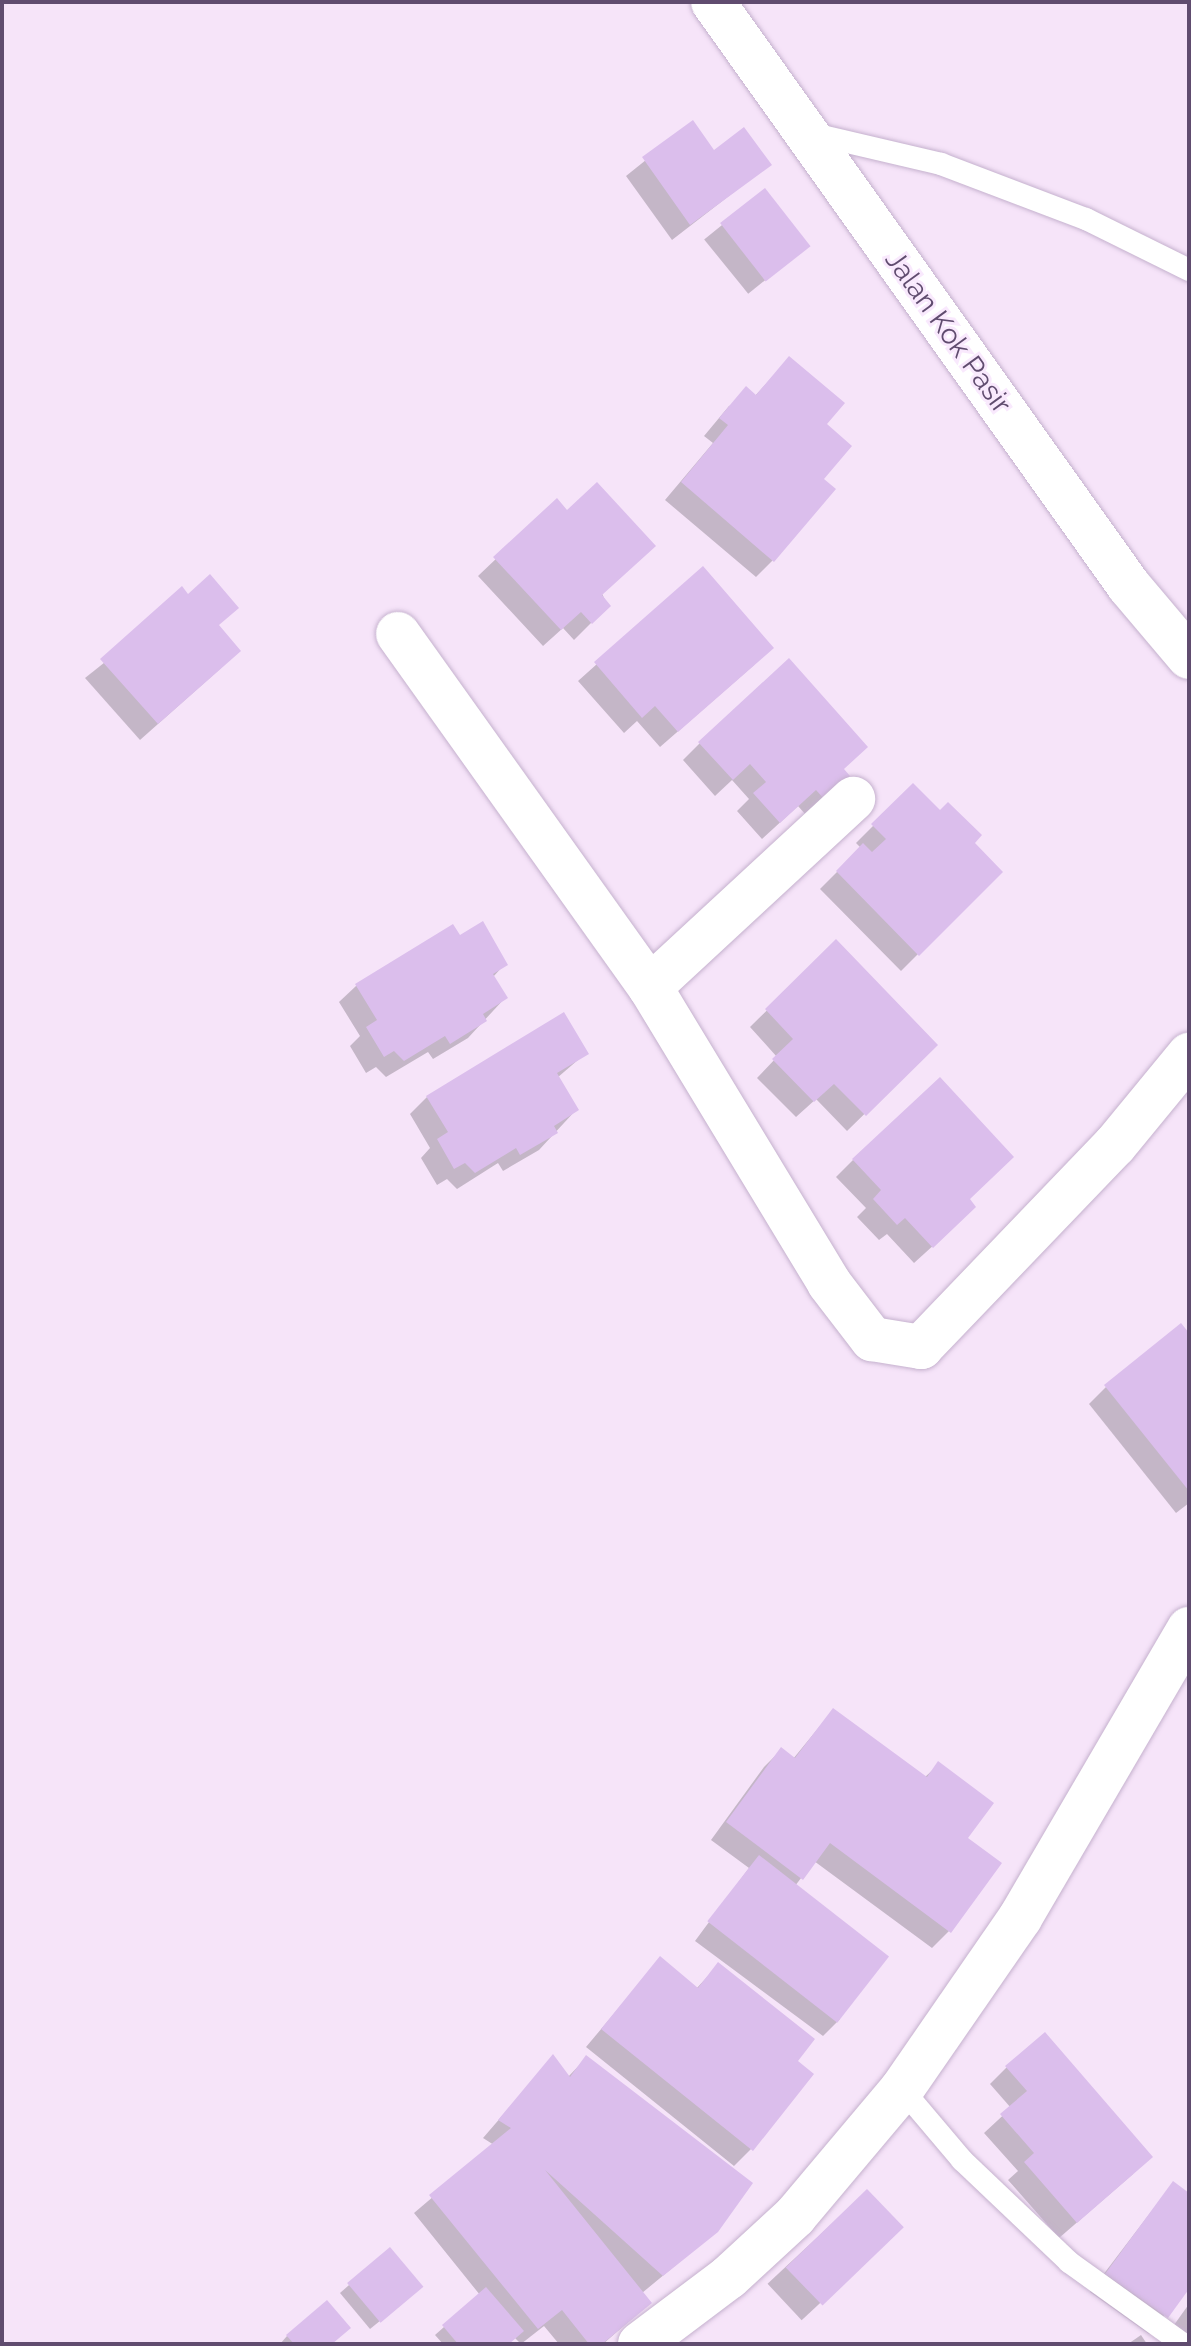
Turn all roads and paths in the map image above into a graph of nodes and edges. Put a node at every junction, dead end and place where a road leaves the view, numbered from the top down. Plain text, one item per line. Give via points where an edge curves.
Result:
1 (713, 2) edge
2 (804, 132) junction
3 (1189, 270) edge
4 (398, 634) dead end
5 (1189, 657) edge
6 (853, 799) dead end
7 (650, 987) junction
8 (1189, 1055) edge
9 (1189, 1629) edge
10 (902, 2089) junction
11 (663, 2338) edge
12 (1183, 2344) edge

1 - 2 street, Jalan Kok Pasir
2 - 3 lane via 941,164 1086,219
2 - 5 street, Jalan Kok Pasir via 1129,586
4 - 7 street
6 - 7 street
7 - 8 street via 829,1283 872,1339 921,1347 1115,1145
9 - 10 street via 1020,1918
10 - 11 street via 795,2216
10 - 12 lane via 962,2160 1069,2262

